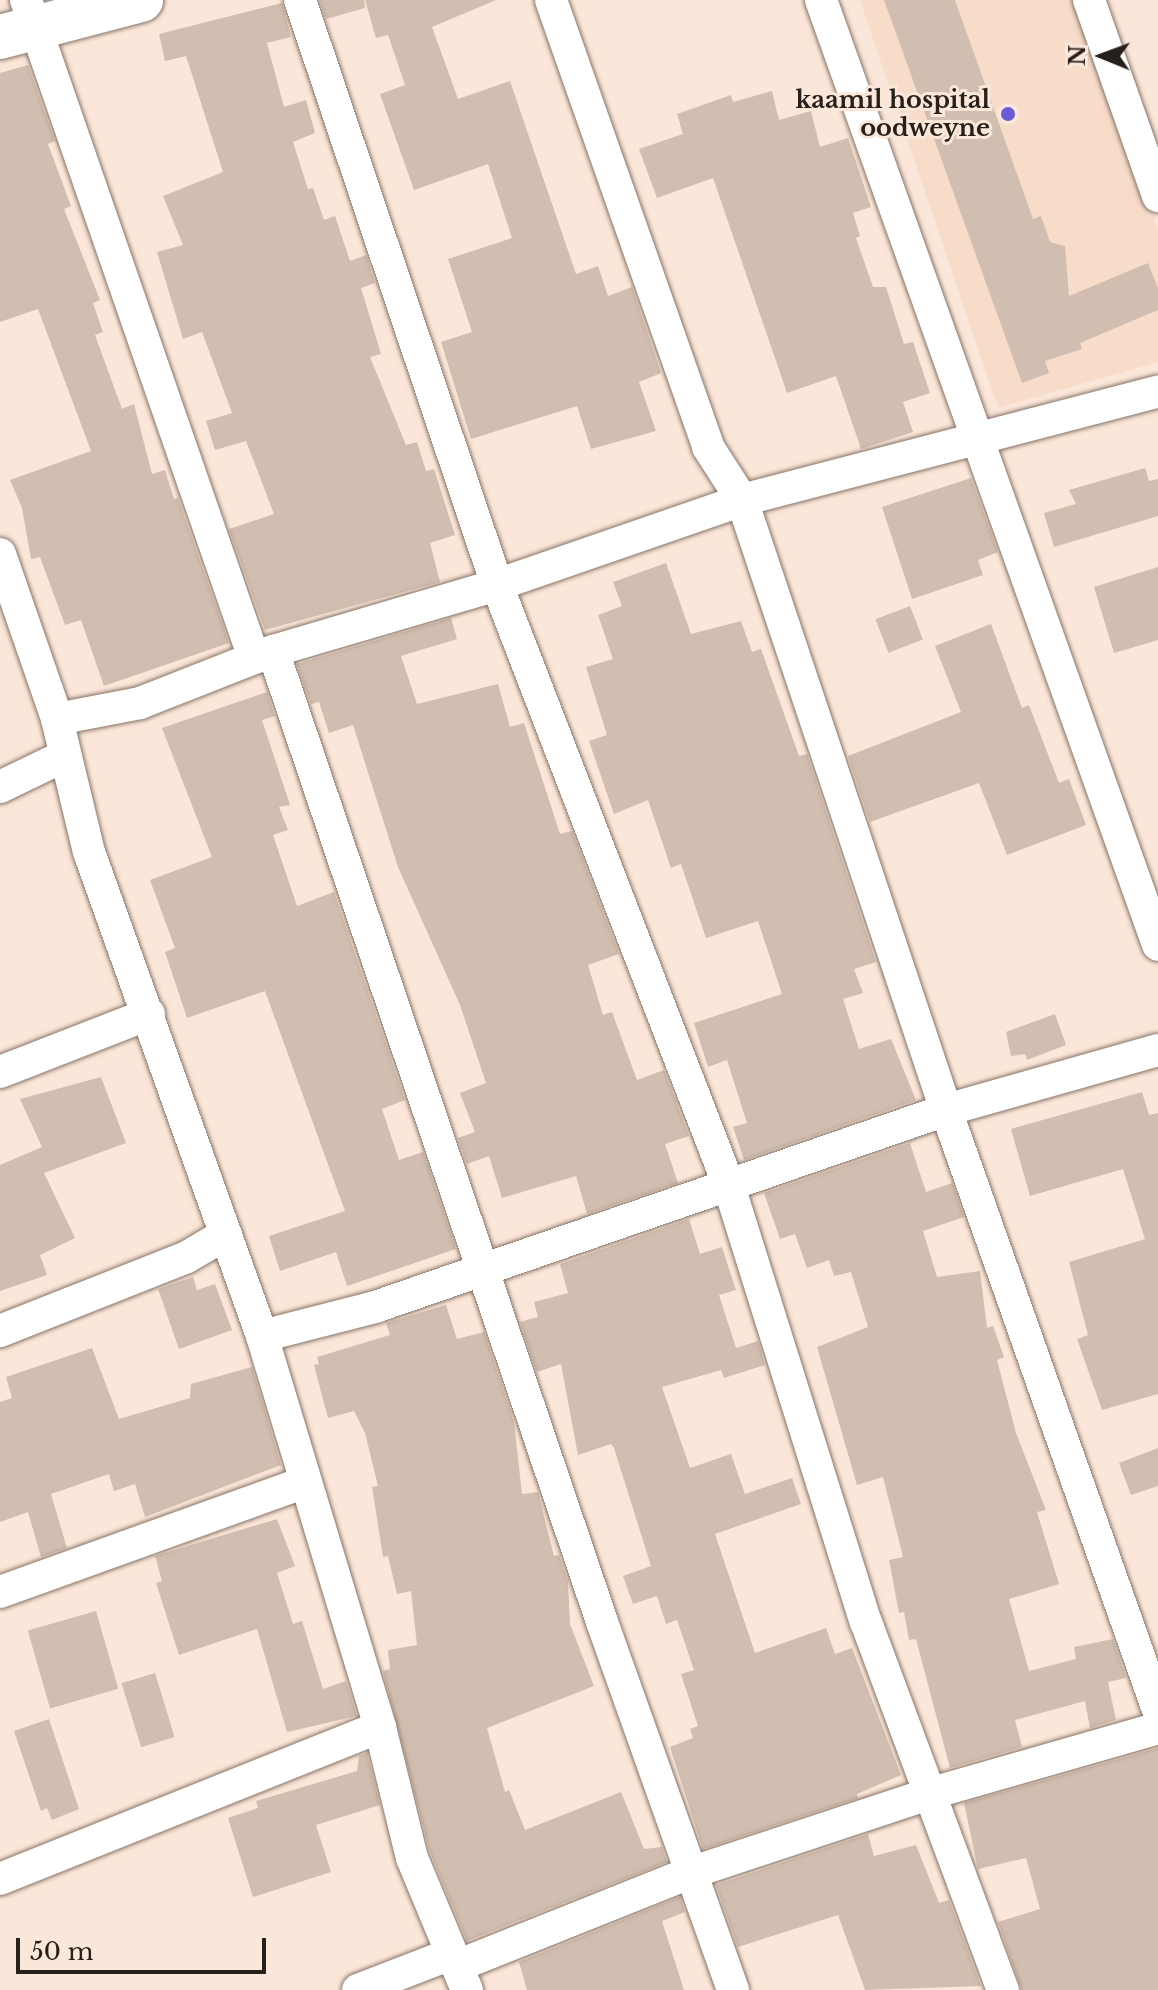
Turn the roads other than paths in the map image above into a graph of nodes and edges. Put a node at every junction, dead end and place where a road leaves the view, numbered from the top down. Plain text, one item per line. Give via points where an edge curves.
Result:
1 (141, 0) edge
2 (300, 0) edge
3 (551, 0) edge
4 (821, 0) edge
5 (1089, 0) edge
6 (20, 21) edge
7 (1158, 196) edge
8 (1158, 392) edge
9 (979, 441) junction
10 (742, 500) junction
11 (0, 554) edge
12 (497, 585) junction
13 (264, 655) junction
14 (57, 719) junction
15 (64, 756) junction
16 (0, 787) edge
17 (1158, 945) edge
18 (149, 1014) junction
19 (1158, 1050) edge
20 (0, 1072) edge
21 (946, 1110) junction
22 (729, 1186) junction
23 (226, 1234) junction
24 (484, 1269) junction
25 (0, 1331) edge
26 (262, 1336) junction
27 (303, 1483) junction
28 (0, 1592) edge
29 (1158, 1710) edge
30 (380, 1727) junction
31 (1158, 1728) edge
32 (932, 1793) junction
33 (690, 1873) junction
34 (0, 1879) edge
35 (459, 1970) edge
36 (358, 1990) edge
37 (733, 1990) edge
38 (1003, 1990) edge

1 - 6 street
2 - 12 street
3 - 10 street via 708,447
4 - 9 street
5 - 7 street
6 - 13 street
8 - 9 street
9 - 10 street
9 - 17 street
10 - 12 street
10 - 21 street
11 - 14 street
12 - 13 street
12 - 22 street
13 - 14 street via 140,703
13 - 24 street
14 - 15 street
15 - 16 street
15 - 18 street via 89,852
18 - 20 street
18 - 23 street
19 - 21 street
21 - 22 street
21 - 29 street
22 - 24 street
22 - 32 street via 866,1622
23 - 25 street via 187,1257
23 - 26 street
24 - 26 street via 375,1307
24 - 33 street
26 - 27 street
27 - 28 street
27 - 30 street
30 - 34 street
30 - 35 street via 412,1858
31 - 32 street
32 - 33 street
32 - 38 street
33 - 35 street
33 - 37 street
35 - 36 street

